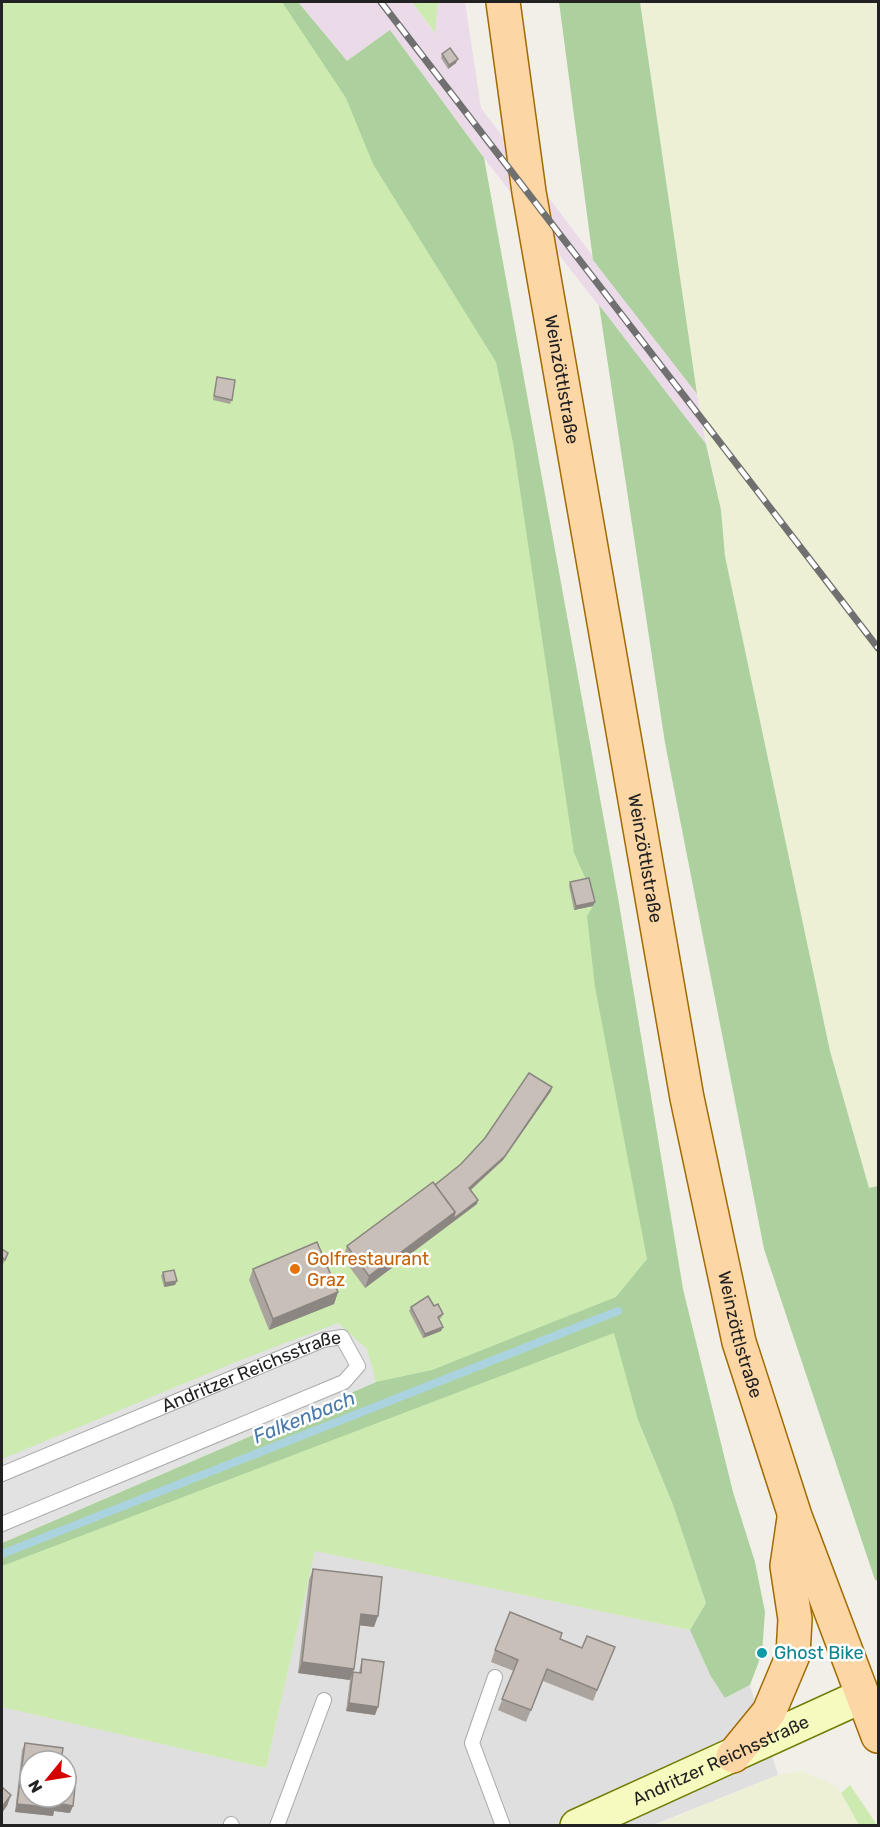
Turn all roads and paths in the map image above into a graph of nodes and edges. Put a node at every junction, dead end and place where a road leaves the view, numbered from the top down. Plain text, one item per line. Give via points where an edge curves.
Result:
1 (503, 2) edge
2 (2, 1474) edge
3 (795, 1516) junction
4 (2, 1524) edge
5 (495, 1677) dead end
6 (871, 1692) edge
7 (324, 1700) dead end
8 (879, 1736) edge
9 (734, 1756) junction
10 (277, 1826) edge
11 (503, 1826) edge
12 (577, 1826) edge

1 - 3 main road, Weinzöttlstraße via 531,204 687,1098 739,1342
2 - 4 lane, Andritzer Reichsstraße via 323,1340 342,1337 358,1366 344,1382
3 - 6 main road, Weinzöttlstraße
3 - 9 main road via 787,1566 795,1619 793,1655 769,1712
5 - 11 lane via 472,1743
6 - 8 main road, Weinzöttlstraße
6 - 9 main road, Andritzer Reichsstraße
7 - 10 lane
9 - 12 main road, Andritzer Reichsstraße

